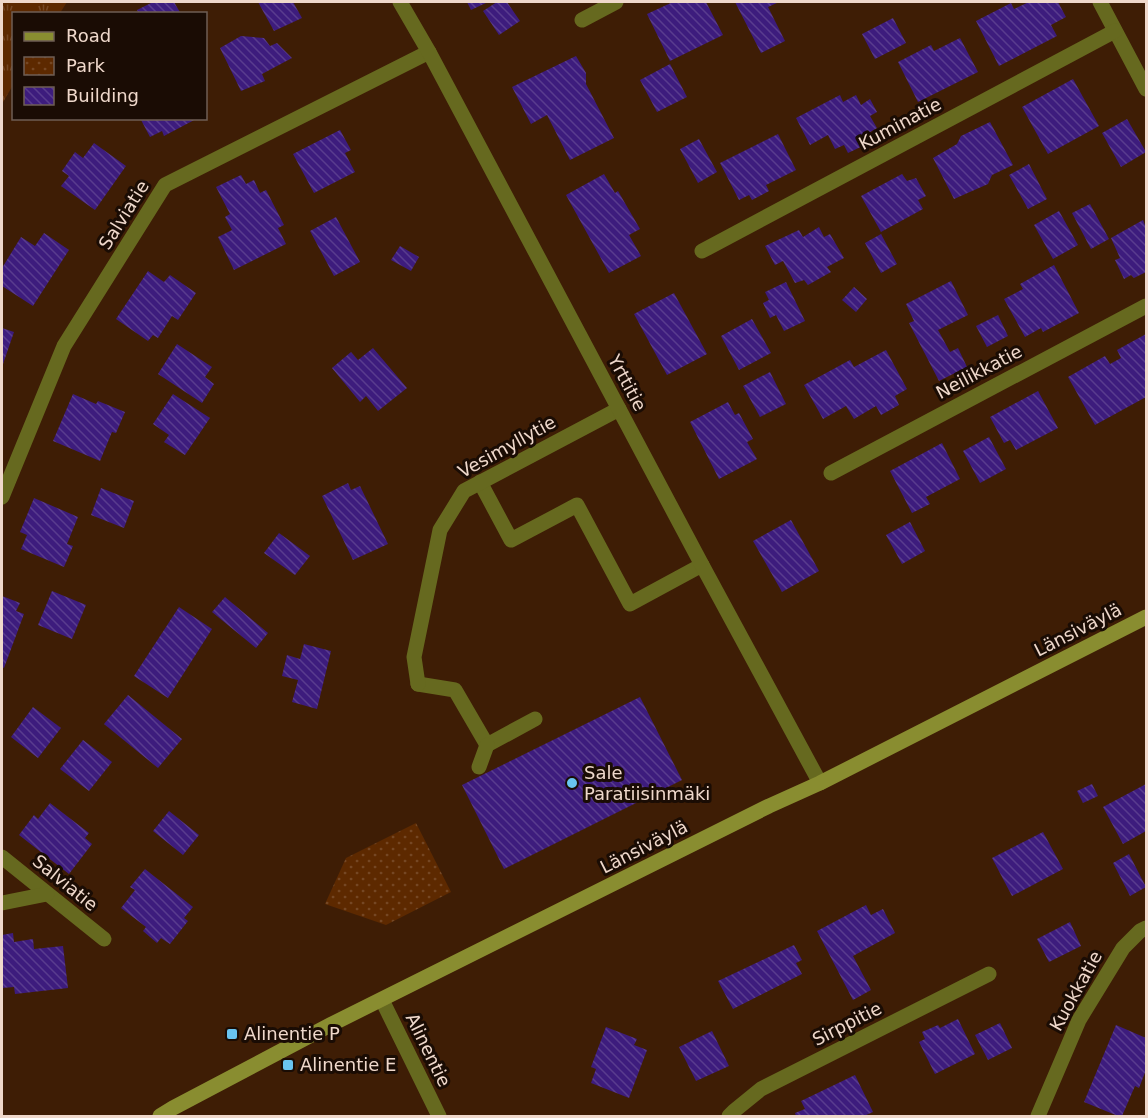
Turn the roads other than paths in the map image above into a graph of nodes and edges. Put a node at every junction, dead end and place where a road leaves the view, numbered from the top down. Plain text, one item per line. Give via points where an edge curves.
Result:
1 (400, 2) edge
2 (616, 2) edge
3 (1100, 2) edge
4 (582, 20) dead end
5 (1116, 31) junction
6 (429, 52) junction
7 (1146, 89) edge
8 (702, 251) dead end
9 (1146, 306) edge
10 (619, 409) junction
11 (831, 473) dead end
12 (480, 482) junction
13 (2, 497) edge
14 (702, 566) junction
15 (1146, 616) edge
16 (535, 719) dead end
17 (487, 745) junction
18 (479, 767) dead end
19 (819, 783) junction
20 (2, 857) edge
21 (47, 894) junction
22 (2, 903) edge
23 (1146, 928) edge
24 (104, 939) dead end
25 (990, 974) dead end
26 (382, 1000) junction
27 (160, 1116) edge
28 (440, 1116) edge
29 (729, 1116) edge
30 (1038, 1116) edge

1 - 6 street, Yrttitie
2 - 4 street
3 - 5 street
5 - 7 street
5 - 8 street, Kuminatie
6 - 10 street, Yrttitie
6 - 13 street, Salviatie via 165,185 64,346
9 - 11 street, Neilikkatie
10 - 12 street, Vesimyllytie
10 - 14 street, Yrttitie
12 - 14 street via 511,540 577,505 630,604
12 - 17 street, Vesimyllytie via 464,490 440,530 414,657 418,684 455,690
14 - 19 street, Yrttitie
15 - 19 main road, Länsiväylä
16 - 17 street
17 - 18 street
19 - 26 main road, Länsiväylä
20 - 21 street, Salviatie
21 - 22 street
21 - 24 street, Salviatie
23 - 30 street, Kuokkatie via 1123,948 1079,1020
25 - 29 street, Sirppitie via 761,1089
26 - 27 main road, Länsiväylä
26 - 28 street, Alinentie

